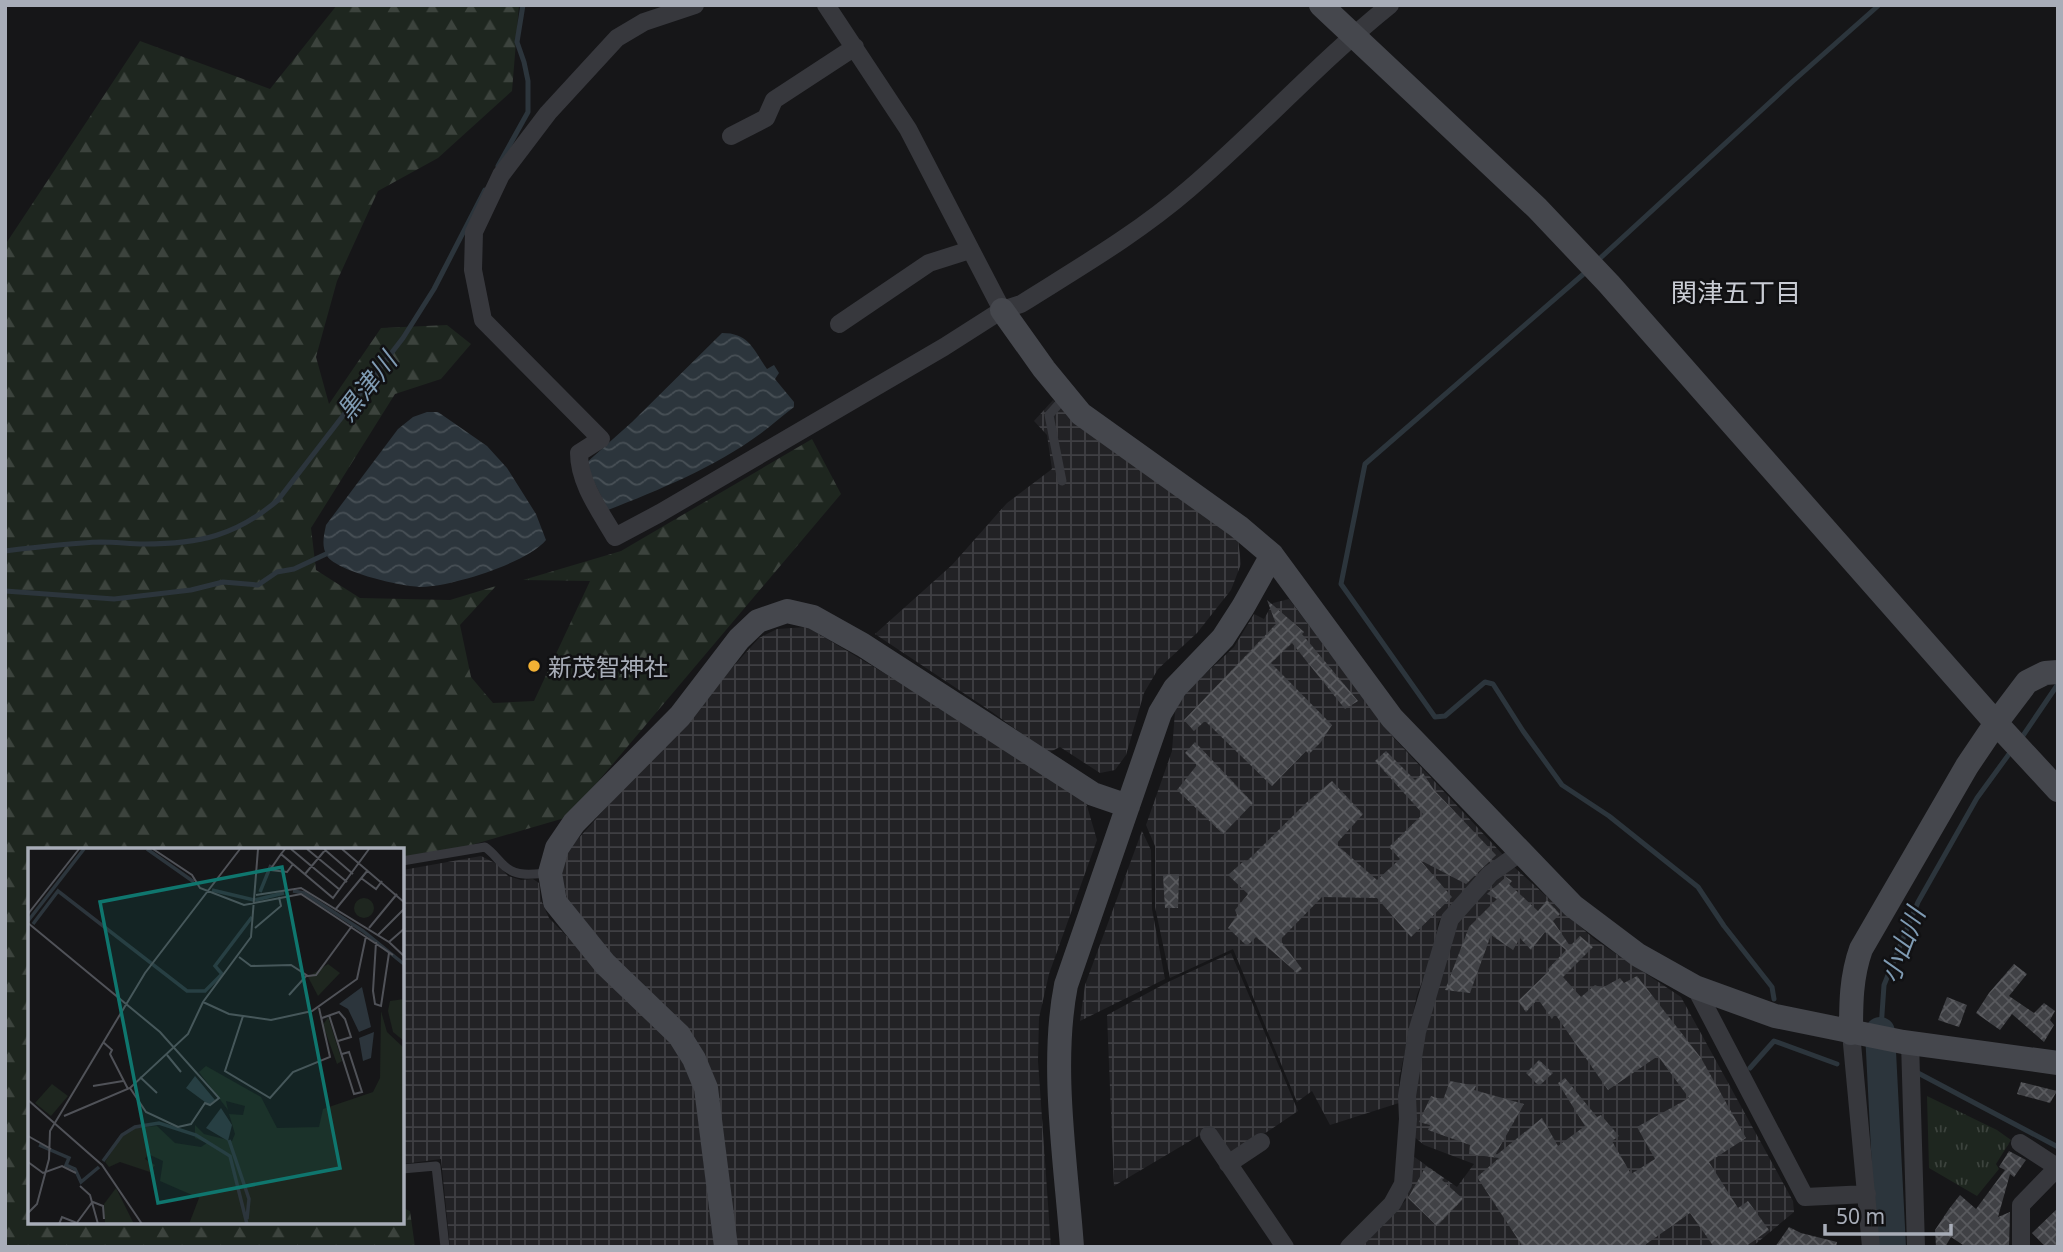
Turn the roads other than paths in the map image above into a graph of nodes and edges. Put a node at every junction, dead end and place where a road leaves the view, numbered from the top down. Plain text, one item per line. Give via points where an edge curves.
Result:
1 (695, 5) edge
2 (826, 5) edge
3 (1321, 5) edge
4 (1390, 5) edge
5 (1354, 34) junction
6 (855, 47) junction
7 (730, 136) dead end
8 (970, 250) junction
9 (1002, 310) junction
10 (839, 324) dead end
11 (1066, 396) junction
12 (1062, 481) dead end
13 (1272, 555) junction
14 (2051, 672) edge
15 (1996, 723) junction
16 (2058, 790) edge
17 (1128, 806) junction
18 (1521, 852) junction
19 (404, 860) edge
20 (550, 873) junction
21 (1695, 987) junction
22 (1860, 1034) junction
23 (1907, 1042) junction
24 (2058, 1063) edge
25 (1209, 1135) dead end
26 (1261, 1142) dead end
27 (2020, 1143) dead end
28 (1228, 1164) junction
29 (2058, 1167) edge
30 (404, 1169) edge
31 (1867, 1194) junction
32 (1918, 1245) edge
33 (445, 1247) edge
34 (726, 1247) edge
35 (1072, 1247) edge
36 (1285, 1247) edge
37 (1349, 1247) edge
38 (1871, 1247) edge
39 (2021, 1247) edge

1 - 9 street via 644,22 617,38 548,113 501,175 474,232 473,270 483,320 601,439 579,453 579,468 615,537
2 - 6 street
3 - 5 street
4 - 5 street
5 - 9 street via 1275,112 1169,205 1021,304
5 - 15 street via 1537,208 1609,284
6 - 7 street via 774,100 766,118
6 - 8 street via 908,129
8 - 9 street
8 - 10 street via 929,263
9 - 11 street
11 - 12 lane via 1049,415
11 - 13 street via 1081,414
13 - 17 street via 1223,638 1175,688 1160,713
13 - 18 street via 1392,718
14 - 15 street via 2027,682
15 - 16 street
15 - 22 street via 1966,766 1861,949 1851,989
17 - 20 street via 1093,794 863,645 813,617 787,611 758,621 739,639 680,716 574,822 557,848
17 - 35 street via 1066,985 1060,1015 1059,1073
18 - 21 street via 1573,905 1638,956
18 - 37 street via 1490,874 1450,919 1417,1032 1406,1096 1403,1184 1392,1204
19 - 20 lane via 485,847 507,868 523,874
20 - 34 street via 555,902 605,964 679,1035 694,1059 706,1088
21 - 22 street via 1775,1016
21 - 31 street via 1805,1197
22 - 23 street
22 - 31 street
23 - 24 street
23 - 32 street
25 - 28 street
26 - 28 street
27 - 29 street
28 - 36 street
29 - 39 street via 2021,1205
30 - 33 lane via 436,1166
31 - 38 street

